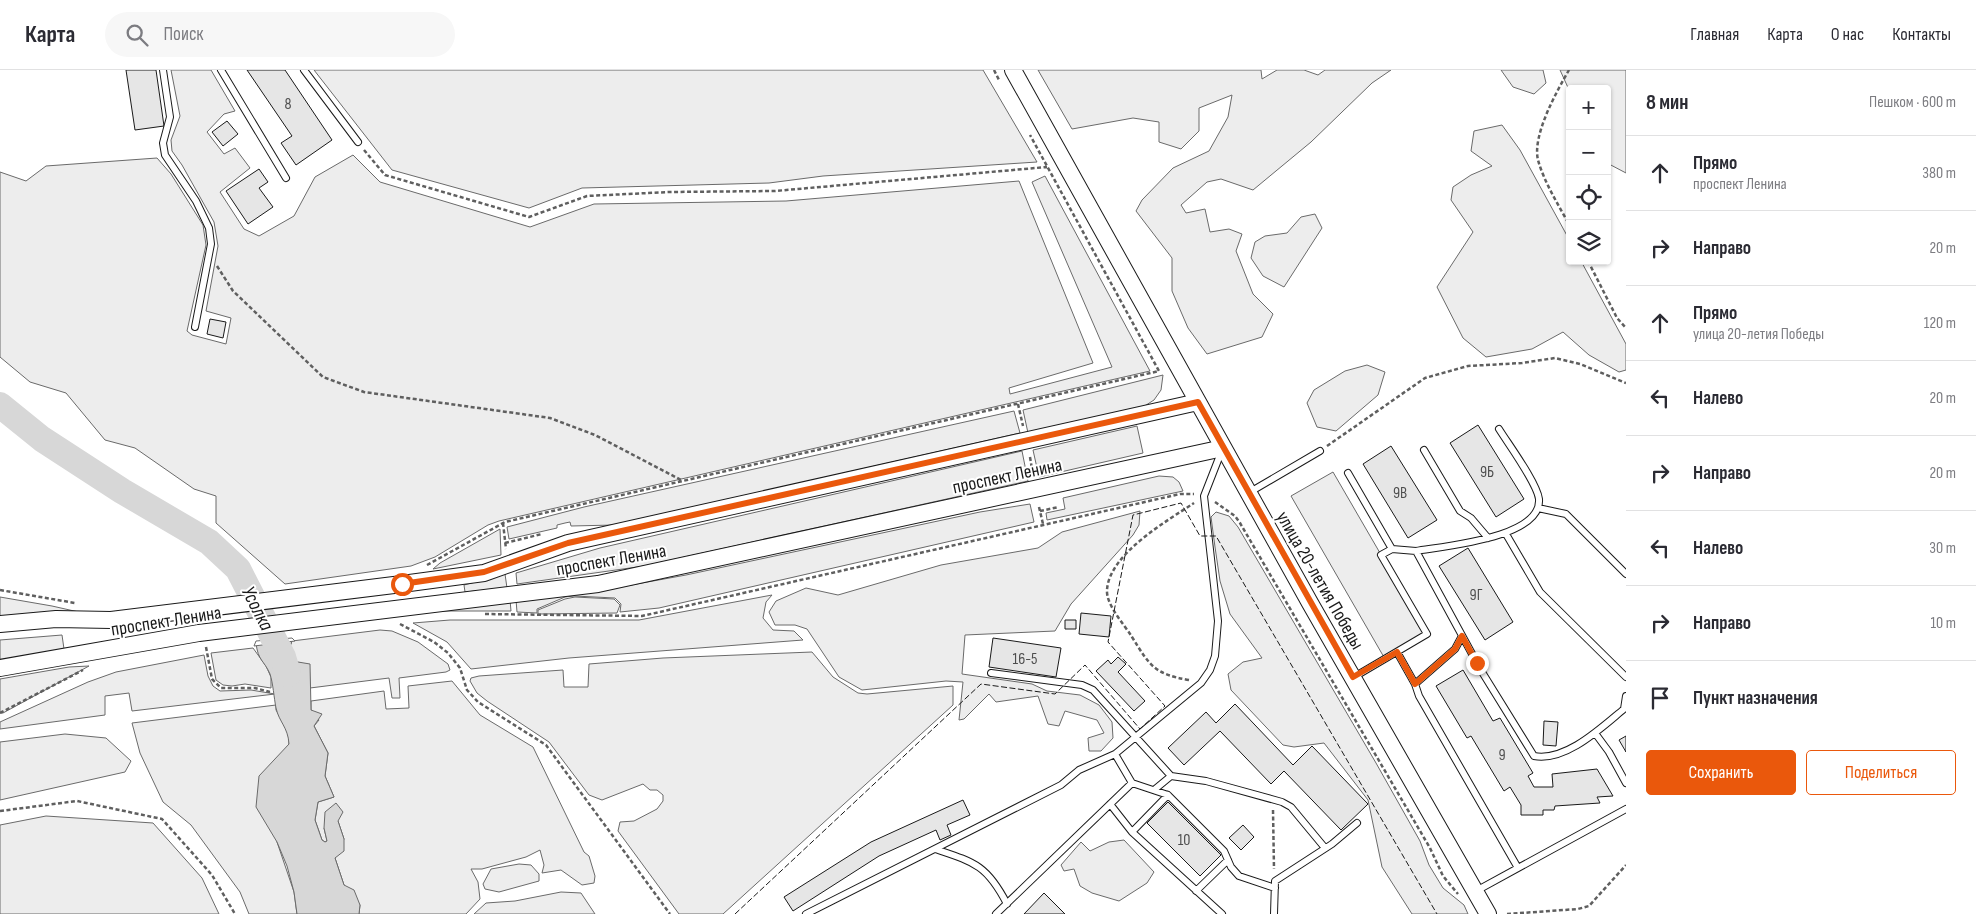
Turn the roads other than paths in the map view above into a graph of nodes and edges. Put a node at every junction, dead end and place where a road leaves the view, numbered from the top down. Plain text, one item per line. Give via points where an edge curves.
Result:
1 (163, 70) edge
2 (221, 70) edge
3 (304, 70) edge
4 (1013, 70) edge
5 (358, 142) road end
6 (286, 178) dead end
7 (195, 327) dead end
8 (1198, 402) junction
9 (1499, 429) dead end
10 (1223, 448) junction
11 (1424, 450) dead end
12 (1320, 451) road end
13 (1348, 473) dead end
14 (1248, 493) junction
15 (1538, 508) junction
16 (1506, 534) junction
17 (1488, 538) junction
18 (1392, 549) junction
19 (1416, 551) junction
20 (1626, 574) edge
21 (0, 624) edge
22 (1462, 636) junction
23 (1397, 652) junction
24 (1477, 663) dead end
25 (0, 668) edge
26 (1482, 672) dead end
27 (991, 673) dead end
28 (1353, 677) junction
29 (1626, 677) edge
30 (1415, 684) junction
31 (1626, 696) edge
32 (1595, 733) junction
33 (1137, 736) junction
34 (1115, 754) junction
35 (1171, 776) junction
36 (1132, 783) junction
37 (1626, 783) edge
38 (1154, 790) junction
39 (1168, 795) junction
40 (1110, 804) junction
41 (1626, 809) edge
42 (1357, 823) dead end
43 (1132, 832) junction
44 (1325, 848) junction
45 (934, 849) junction
46 (1228, 860) junction
47 (1518, 868) junction
48 (1275, 884) junction
49 (1196, 890) junction
50 (1469, 895) junction
51 (1007, 904) junction
52 (806, 914) edge
53 (996, 914) edge
54 (1222, 914) edge
55 (1274, 914) edge
56 (1488, 914) edge

1 - 7 lane via 170,117 163,143 165,155 196,201 209,228 211,244
2 - 6 lane
3 - 5 lane
4 - 8 street, улица 20-летия Победы
8 - 10 street, улица 20-летия Победы
8 - 21 street, проспект Ленина via 568,543 484,572 196,611 111,620 56,619
9 - 15 lane via 1535,487
10 - 14 street, улица 20-летия Победы
10 - 25 street, проспект Ленина via 598,584
10 - 33 lane via 1204,496 1218,621 1215,656 1201,683
11 - 17 lane via 1460,510
12 - 14 lane
13 - 18 lane
14 - 28 street, улица 20-летия Победы
15 - 16 lane via 1531,519
15 - 20 lane via 1566,514
16 - 17 lane
16 - 29 lane via 1540,592
17 - 19 lane
18 - 19 lane
18 - 23 lane via 1381,555 1427,634
19 - 22 lane
22 - 24 lane
22 - 30 lane via 1455,649
23 - 28 lane
23 - 30 lane
26 - 32 lane via 1534,756 1542,758 1571,748
27 - 33 lane via 1082,685 1093,690
28 - 50 street, улица 20-летия Победы
30 - 47 lane
31 - 32 lane via 1624,709
32 - 37 lane
33 - 34 lane
33 - 35 lane
34 - 36 lane
34 - 45 lane via 1079,770 1061,785
35 - 38 lane
35 - 44 lane via 1206,781 1291,807
36 - 38 lane
36 - 40 lane
38 - 39 lane
39 - 43 lane
39 - 46 lane via 1224,851
40 - 43 lane
40 - 51 lane
41 - 47 lane
42 - 44 lane
43 - 49 lane
44 - 48 lane
45 - 51 lane via 982,869 997,884
45 - 52 lane
46 - 48 lane via 1239,876
46 - 49 lane
47 - 50 lane
48 - 55 lane
49 - 54 lane
50 - 56 street, улица 20-летия Победы
51 - 53 lane

